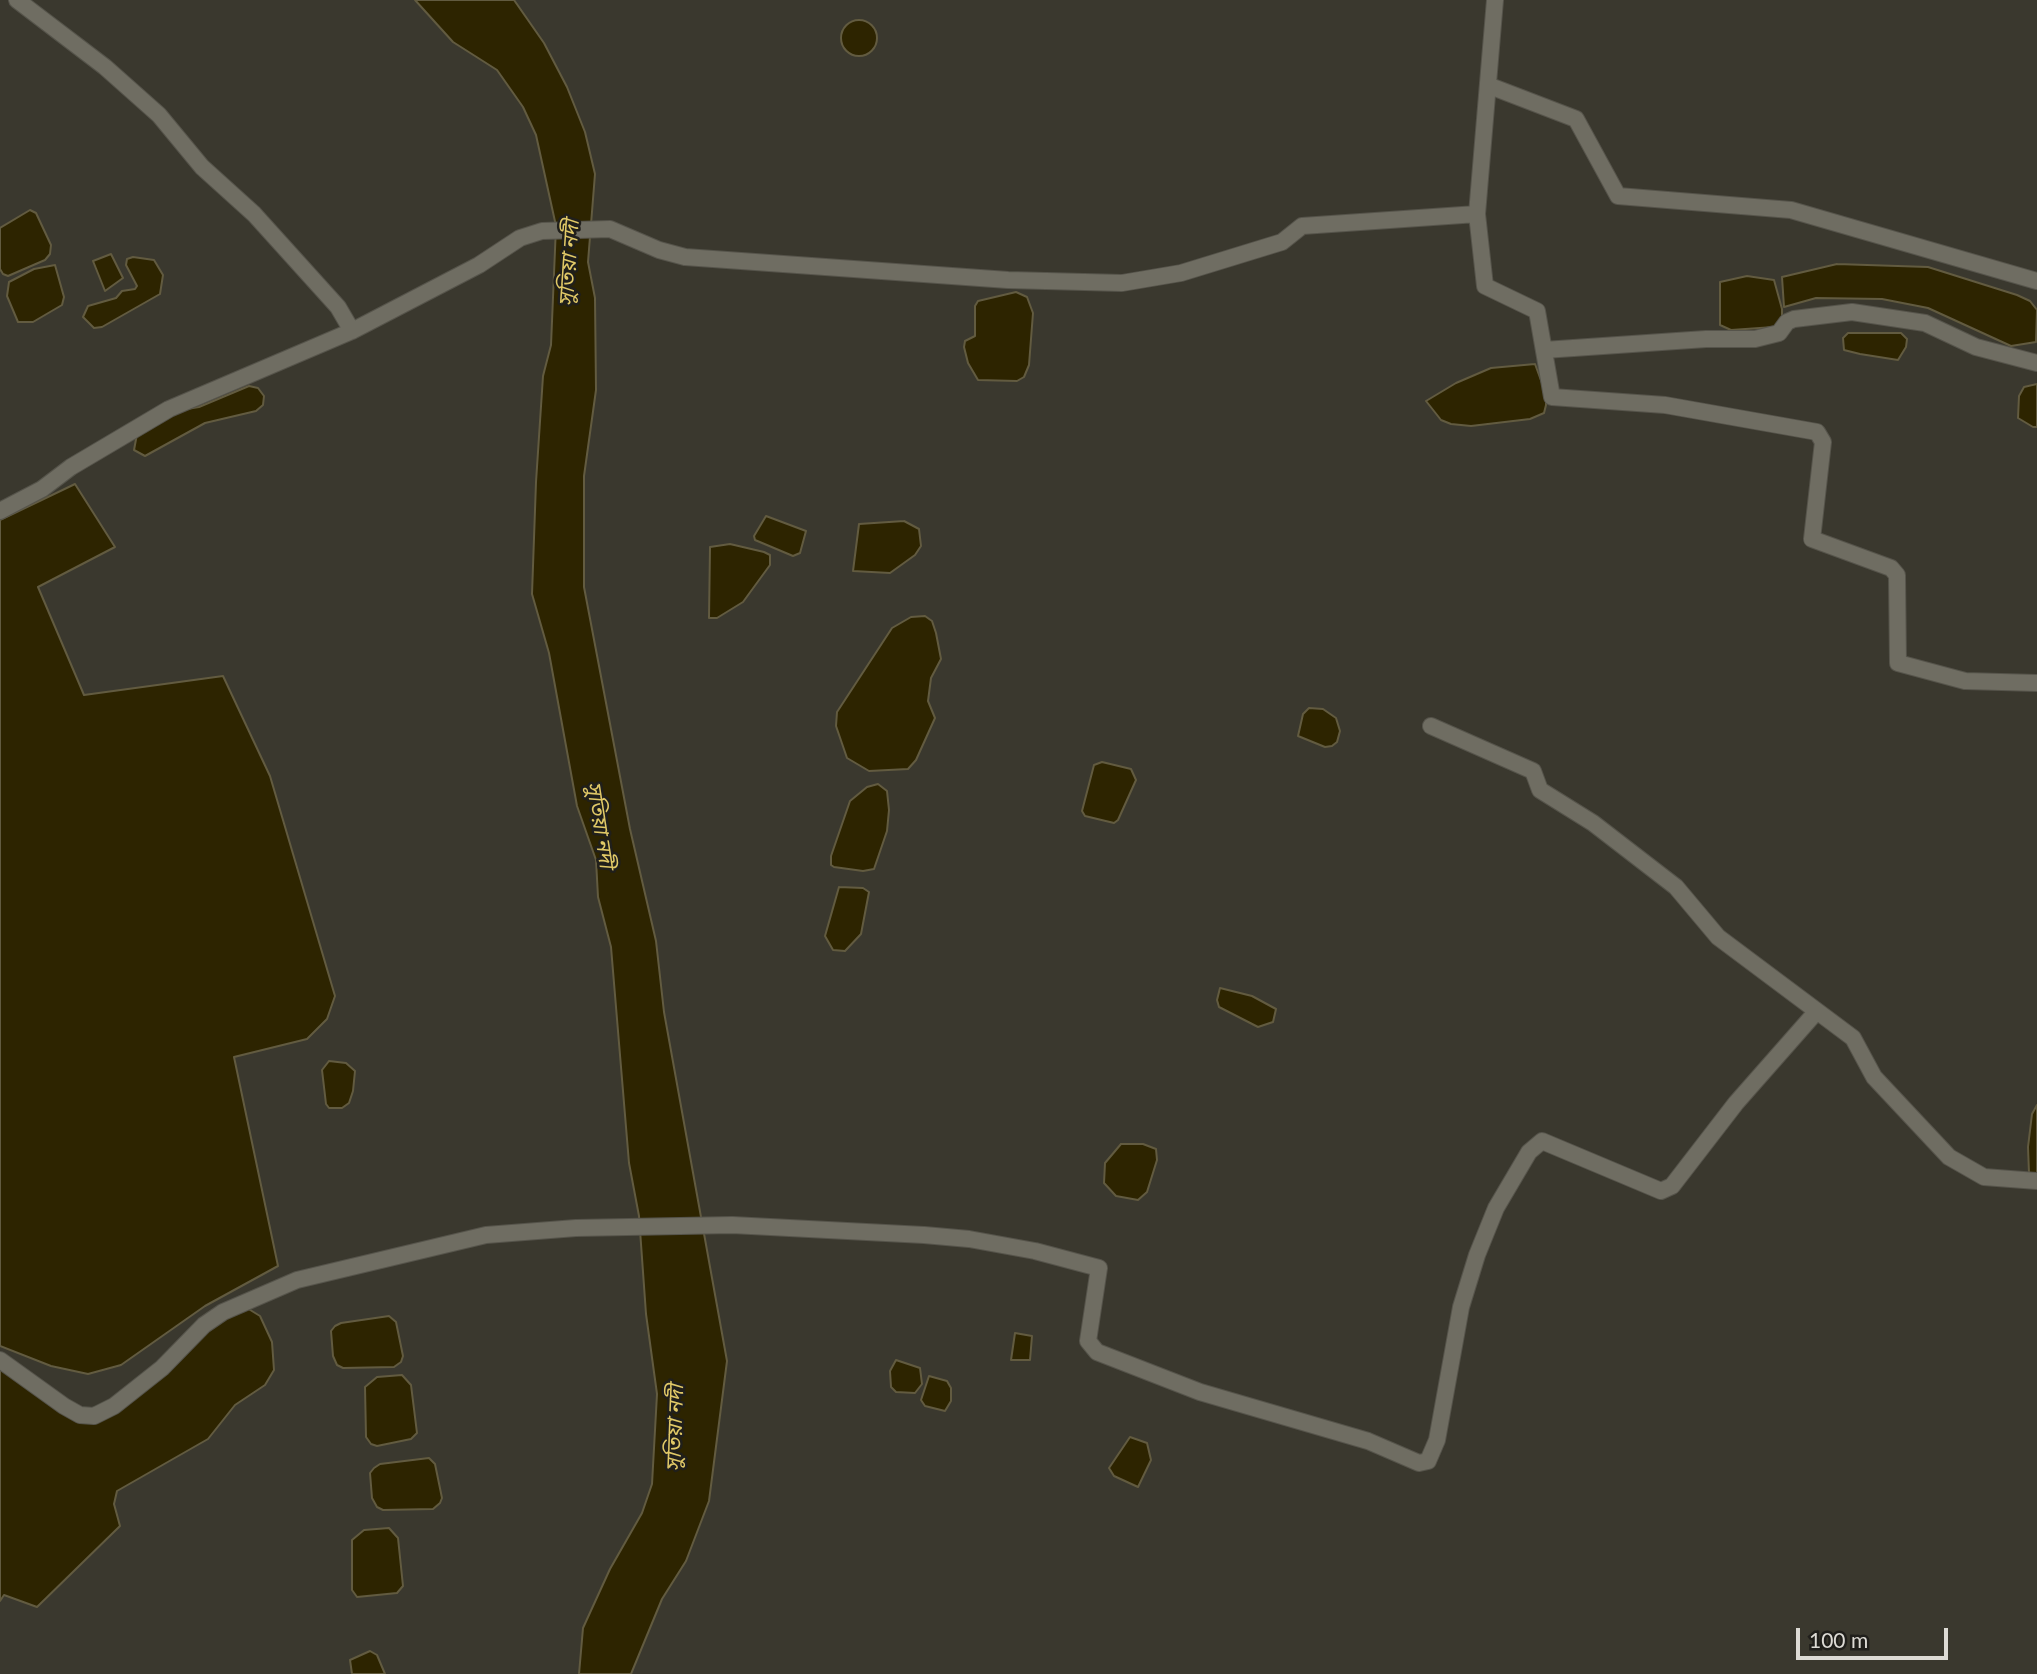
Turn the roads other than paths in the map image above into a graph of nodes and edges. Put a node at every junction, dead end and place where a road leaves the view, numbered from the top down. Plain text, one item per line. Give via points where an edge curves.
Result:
1 (16, 0) edge
2 (1494, 0) edge
3 (1490, 86) junction
4 (1477, 214) junction
5 (2037, 281) edge
6 (352, 331) junction
7 (1544, 350) junction
8 (2037, 363) edge
9 (0, 511) edge
10 (2037, 683) edge
11 (1431, 726) dead end
12 (1817, 1011) junction
13 (2037, 1181) edge
14 (0, 1360) edge

1 - 6 street via 105,67 159,115 202,167 254,214 338,307
2 - 3 street
3 - 4 street
3 - 5 street via 1576,119 1618,196 1791,210
4 - 6 street via 1302,226 1282,242 1181,273 1122,283 1008,280 685,257 610,229 542,231 520,238 480,265
4 - 7 street via 1485,286 1537,311
6 - 9 street via 169,409
7 - 8 street via 1755,340 1779,333 1794,319 1852,312 1925,323 1976,346
7 - 10 street via 1552,397 1665,405 1817,432 1823,442 1812,539 1891,568 1897,575 1898,663 1965,681
11 - 12 street via 1533,771 1540,790 1593,823 1676,887 1718,937
12 - 13 street via 1853,1038 1874,1077 1948,1157 1984,1177
12 - 14 street via 1736,1103 1672,1186 1661,1191 1542,1141 1529,1152 1496,1208 1477,1255 1461,1307 1437,1440 1428,1461 1419,1463 1368,1441 1200,1392 1097,1352 1088,1340 1099,1268 969,1239 732,1225 486,1235 297,1280 223,1312 162,1368 94,1416 64,1406

